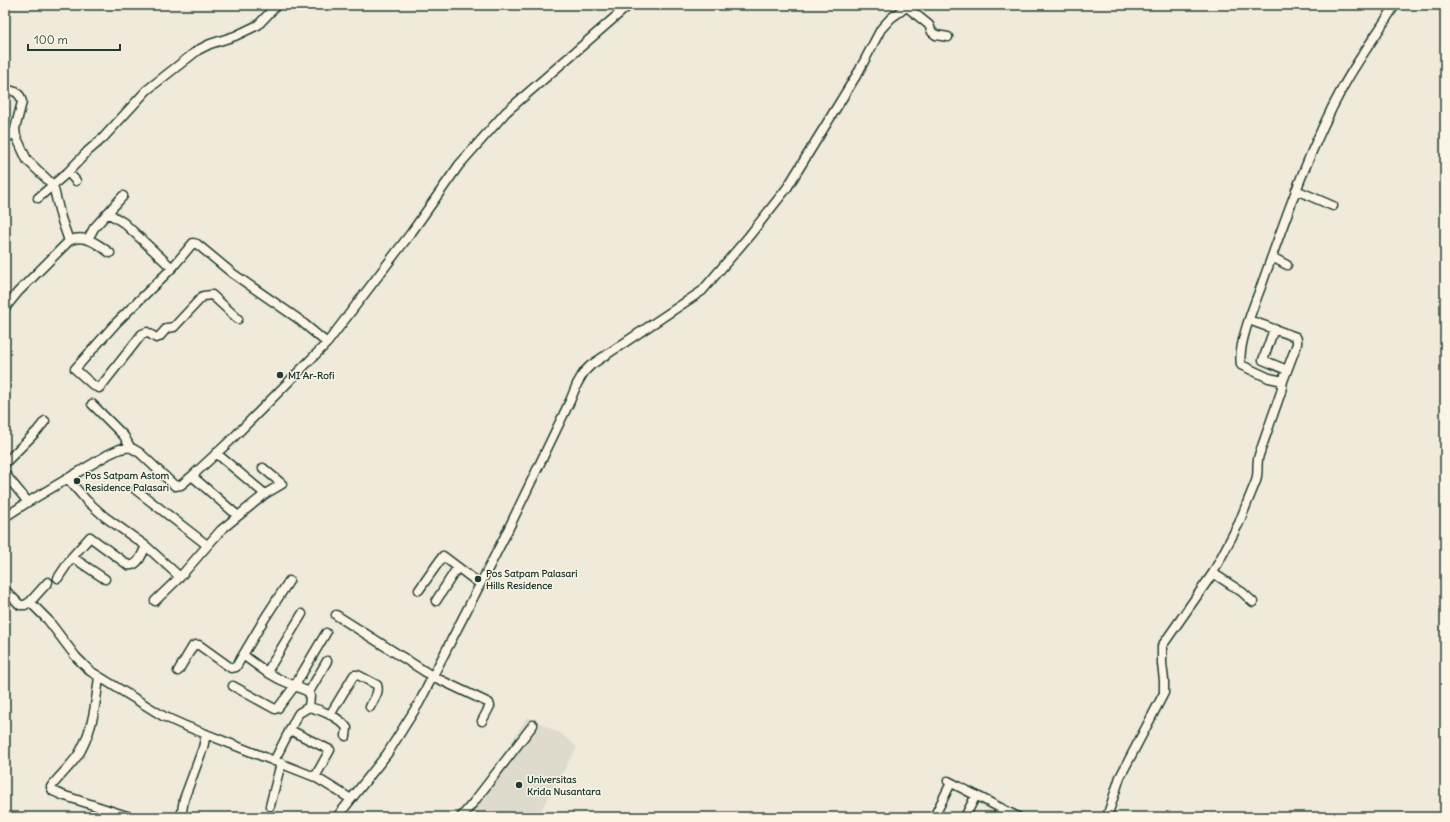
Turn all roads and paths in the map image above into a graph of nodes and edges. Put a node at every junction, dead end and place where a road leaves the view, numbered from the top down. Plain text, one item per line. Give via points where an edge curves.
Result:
1 (277, 5) edge
2 (629, 5) edge
3 (1395, 5) edge
4 (908, 6) edge
5 (948, 37) dead end
6 (5, 89) edge
7 (15, 134) junction
8 (5, 140) edge
9 (68, 172) junction
10 (76, 181) dead end
11 (53, 186) junction
12 (1296, 190) junction
13 (123, 196) dead end
14 (38, 198) dead end
15 (1333, 206) dead end
16 (108, 213) junction
17 (88, 239) junction
18 (69, 241) junction
19 (110, 253) dead end
20 (1272, 257) junction
21 (1287, 265) dead end
22 (172, 268) junction
23 (5, 308) edge
24 (238, 319) dead end
25 (1249, 320) junction
26 (1274, 328) junction
27 (328, 342) junction
28 (1287, 370) junction
29 (1283, 382) junction
30 (92, 404) dead end
31 (45, 420) dead end
32 (130, 447) junction
33 (216, 453) junction
34 (5, 463) edge
35 (263, 468) dead end
36 (5, 474) edge
37 (192, 476) junction
38 (68, 479) junction
39 (136, 490) dead end
40 (265, 494) junction
41 (28, 502) junction
42 (238, 516) junction
43 (5, 517) edge
44 (207, 545) junction
45 (146, 546) junction
46 (72, 557) junction
47 (457, 568) junction
48 (1213, 573) junction
49 (180, 576) junction
50 (58, 578) dead end
51 (105, 579) dead end
52 (289, 581) dead end
53 (48, 582) dead end
54 (480, 584) junction
55 (5, 590) edge
56 (419, 590) dead end
57 (155, 601) dead end
58 (436, 601) dead end
59 (30, 602) junction
60 (1253, 602) dead end
61 (302, 614) dead end
62 (336, 615) dead end
63 (326, 633) dead end
64 (243, 655) junction
65 (327, 661) dead end
66 (178, 671) dead end
67 (267, 672) junction
68 (432, 676) junction
69 (99, 678) junction
70 (233, 686) dead end
71 (294, 687) junction
72 (309, 692) junction
73 (309, 707) junction
74 (370, 707) dead end
75 (330, 715) junction
76 (482, 721) dead end
77 (533, 725) dead end
78 (290, 730) junction
79 (206, 734) junction
80 (346, 736) dead end
81 (277, 762) junction
82 (315, 777) junction
83 (976, 795) junction
84 (351, 799) junction
85 (270, 806) dead end
86 (1001, 808) junction
87 (130, 817) edge
88 (181, 817) edge
89 (337, 817) edge
90 (461, 817) edge
91 (934, 817) edge
92 (965, 817) edge
93 (997, 817) edge
94 (1018, 817) edge
95 (1107, 817) edge

1 - 9 street via 258,24 239,35 198,50 147,90
2 - 27 street via 495,124 459,165
3 - 12 street via 1343,86
4 - 5 street via 929,24 932,32
4 - 54 street via 891,18 882,29 787,188 702,291 584,372
6 - 7 street via 16,92 22,102
7 - 8 street
7 - 11 street via 27,160
9 - 10 street
9 - 11 street
11 - 14 street
11 - 18 street
12 - 15 street
12 - 20 street
13 - 16 street
16 - 17 street
16 - 22 street via 124,223
17 - 18 street
17 - 19 street
18 - 23 street
20 - 21 street
20 - 25 street
22 - 24 street via 117,322 75,369 94,386 99,388 102,385 142,334 147,332 156,338 159,337 168,328 174,327 203,296 212,295
22 - 27 street via 193,243 197,244 232,273
25 - 26 street
25 - 29 street via 1241,349 1240,365
26 - 28 street via 1297,339
26 - 28 street via 1263,360
27 - 33 street
28 - 29 street
29 - 48 street via 1256,463 1258,476 1239,523
30 - 32 street via 124,436
31 - 34 street
32 - 37 street via 140,453 175,486
32 - 38 street via 109,454
33 - 37 street
33 - 40 street
35 - 40 street via 282,484
36 - 41 street
37 - 42 street
38 - 41 street
38 - 45 street via 104,517
39 - 44 street
40 - 42 street
41 - 43 street
42 - 44 street
44 - 49 street
45 - 46 street via 136,564 132,566 90,537
45 - 49 street
46 - 50 street
46 - 51 street
47 - 54 street
47 - 56 street via 442,556
47 - 58 street
48 - 60 street
48 - 95 street via 1162,646 1164,693 1120,777
49 - 57 street
52 - 64 street
53 - 59 street
54 - 68 street
55 - 59 street via 20,605
59 - 69 street via 48,620 81,662
61 - 67 street
62 - 68 street
63 - 71 street
64 - 66 street via 236,667 231,668 196,644
64 - 67 street
65 - 72 street
67 - 71 street
68 - 76 street via 489,703 490,706
68 - 84 street via 419,703 394,743
69 - 79 street via 163,716
69 - 87 street via 91,723 81,752 51,786 53,791 62,795
70 - 71 street via 275,709
71 - 72 street
72 - 73 street
73 - 75 street
73 - 78 street via 299,713
74 - 75 street via 378,691 377,685 354,675
75 - 80 street via 347,728
77 - 90 street
78 - 81 street
78 - 82 street via 330,750
79 - 81 street
79 - 88 street via 184,799
81 - 82 street
81 - 85 street
82 - 84 street
83 - 86 street
83 - 91 street via 950,782
83 - 92 street
84 - 89 street
86 - 93 street
86 - 94 street

